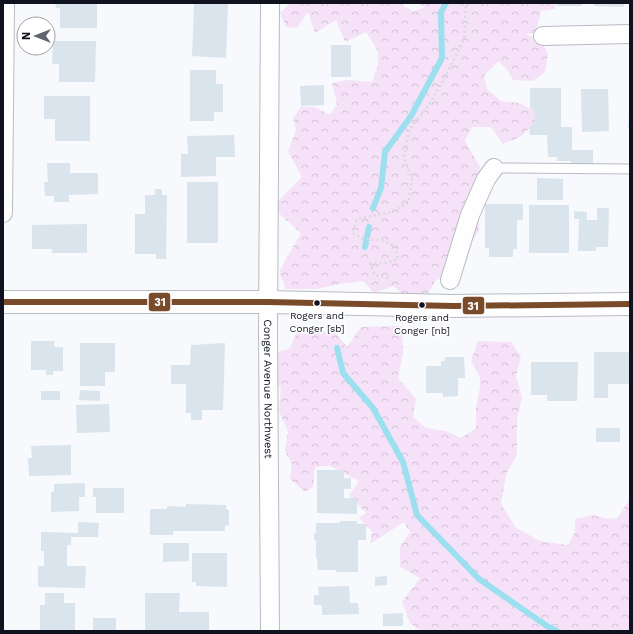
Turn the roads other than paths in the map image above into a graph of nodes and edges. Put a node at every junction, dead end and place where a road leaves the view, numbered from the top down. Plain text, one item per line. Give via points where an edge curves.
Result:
1 (5, 3) edge
2 (270, 3) edge
3 (630, 34) edge
4 (543, 36) dead end
5 (494, 168) joint
6 (630, 169) edge
7 (3, 213) edge
8 (450, 280) dead end
9 (3, 302) edge
10 (268, 302) junction
11 (630, 304) edge
12 (270, 631) edge

1 - 7 street
2 - 10 street, Conger Avenue Northwest
3 - 4 street
5 - 6 lane
5 - 8 street via 486,179 470,215
9 - 10 street
10 - 11 street via 453,306
10 - 12 street, Conger Avenue Northwest

